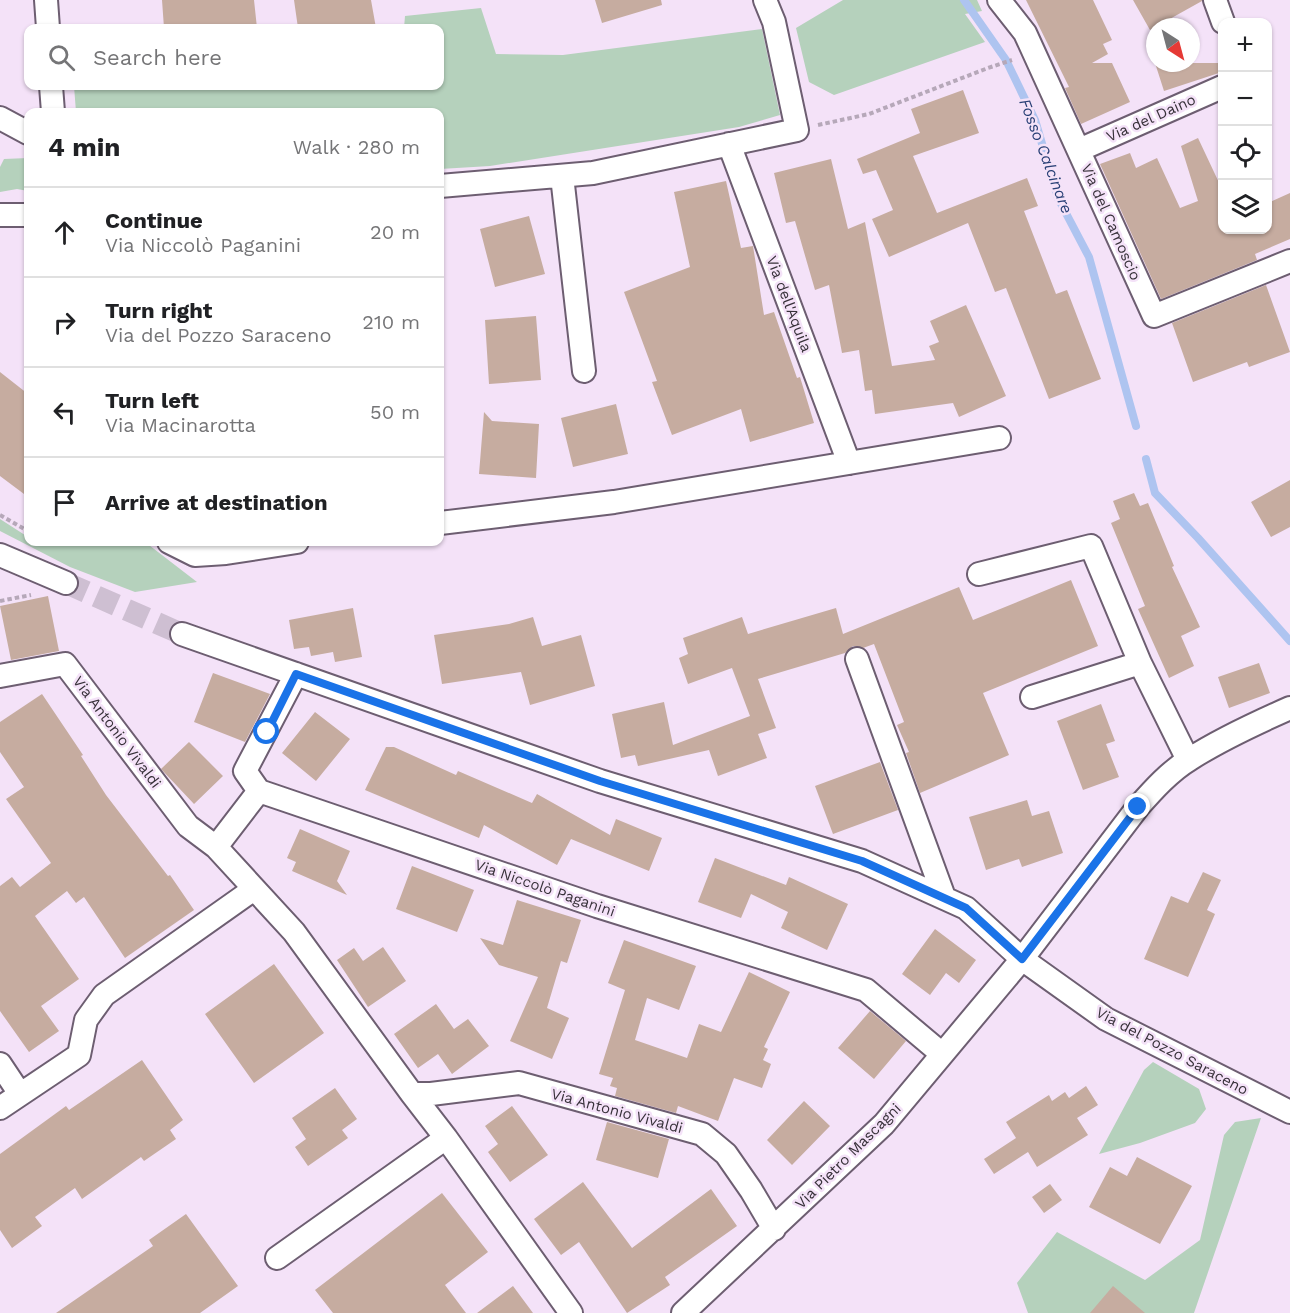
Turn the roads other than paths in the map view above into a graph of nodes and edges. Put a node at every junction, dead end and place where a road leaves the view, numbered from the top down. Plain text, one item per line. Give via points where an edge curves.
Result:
1 (46, 0) edge
2 (765, 0) edge
3 (999, 0) edge
4 (1215, 0) edge
5 (1222, 18) edge
6 (48, 24) edge
7 (1218, 89) edge
8 (51, 90) edge
9 (53, 108) edge
10 (0, 118) edge
11 (24, 131) edge
12 (729, 144) junction
13 (1079, 150) junction
14 (562, 176) junction
15 (444, 186) edge
16 (0, 215) edge
17 (24, 215) edge
18 (1290, 261) edge
19 (584, 370) dead end
20 (999, 438) dead end
21 (849, 463) junction
22 (444, 523) edge
23 (177, 546) edge
24 (273, 546) edge
25 (0, 555) edge
26 (979, 574) dead end
27 (66, 583) tunnel mouth
28 (182, 634) tunnel mouth
29 (857, 658) dead end
30 (1140, 663) junction
31 (296, 674) junction
32 (0, 676) edge
33 (1032, 696) dead end
34 (1290, 708) edge
35 (1188, 760) junction
36 (259, 791) junction
37 (216, 847) junction
38 (254, 889) junction
39 (944, 897) junction
40 (1022, 959) junction
41 (942, 1054) junction
42 (0, 1064) edge
43 (20, 1094) junction
44 (412, 1094) junction
45 (0, 1108) edge
46 (1290, 1112) edge
47 (446, 1138) junction
48 (774, 1229) junction
49 (277, 1258) dead end
50 (571, 1313) edge
51 (683, 1313) edge

1 - 6 street
2 - 12 street via 774,22 796,130
3 - 13 street, Via del Camoscio via 1025,33
4 - 5 street
7 - 13 street, Via del Daino
8 - 9 street
10 - 11 street
12 - 14 street
12 - 21 street, Via dell'Aquila
13 - 18 street, Via del Camoscio via 1154,316
14 - 15 street
14 - 19 street
16 - 17 street
20 - 21 street
21 - 22 street via 614,502
23 - 24 street via 195,555
25 - 27 street
26 - 30 street via 1092,546
28 - 31 street, Via del Pozzo Saraceno
29 - 39 street
30 - 33 street
30 - 35 street
31 - 36 street via 245,771
31 - 39 street, Via del Pozzo Saraceno via 600,781 862,861
32 - 37 street, Via Antonio Vivaldi via 65,664 188,826
34 - 35 street, Via Pietro Mascagni
35 - 40 street, Via Pietro Mascagni via 1138,807
36 - 37 street
36 - 41 street, Via Niccolò Paganini via 597,906 866,990
37 - 38 street, Via Antonio Vivaldi
38 - 43 street via 104,995 86,1020 79,1055
38 - 44 street, Via Antonio Vivaldi via 294,932
39 - 40 street, Via del Pozzo Saraceno via 966,908
40 - 41 street, Via Pietro Mascagni
40 - 46 street, Via del Pozzo Saraceno via 1106,1019
41 - 48 street, Via Pietro Mascagni via 884,1125
42 - 43 street
43 - 45 street
44 - 47 street, Via Antonio Vivaldi
44 - 48 street, Via Antonio Vivaldi via 519,1083 702,1134 726,1154
47 - 49 street
47 - 50 street, Via Antonio Vivaldi
48 - 51 street, Via Pietro Mascagni

